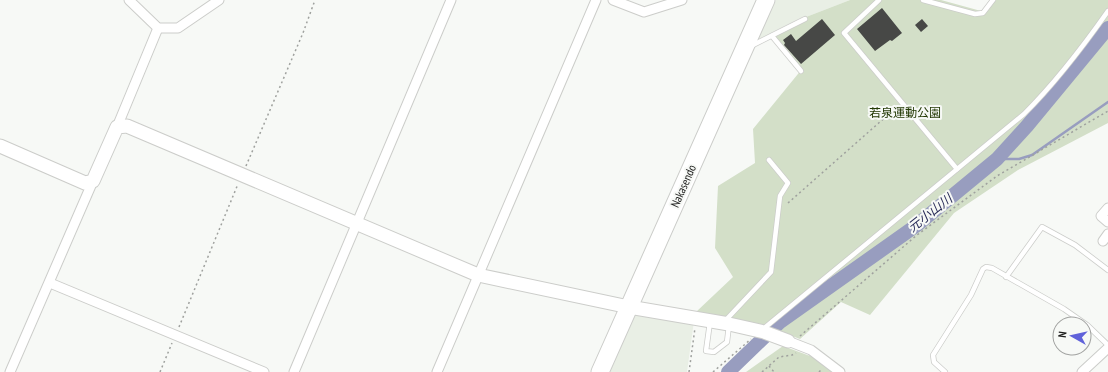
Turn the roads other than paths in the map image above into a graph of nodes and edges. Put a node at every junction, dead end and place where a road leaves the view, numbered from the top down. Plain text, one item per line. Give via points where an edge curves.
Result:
1 (129, 0) edge
2 (219, 0) edge
3 (451, 0) edge
4 (596, 0) edge
5 (613, 0) edge
6 (682, 0) edge
7 (766, 0) edge
8 (879, 0) edge
9 (923, 0) edge
10 (993, 0) edge
11 (1108, 11) edge
12 (805, 19) dead end
13 (158, 28) junction
14 (772, 36) junction
15 (746, 49) junction
16 (802, 71) dead end
17 (117, 127) junction
18 (0, 146) edge
19 (769, 160) dead end
20 (957, 169) junction
21 (93, 181) junction
22 (1108, 208) edge
23 (1108, 222) edge
24 (356, 223) junction
25 (1108, 270) edge
26 (478, 275) junction
27 (1006, 278) junction
28 (50, 283) junction
29 (629, 307) junction
30 (721, 322) junction
31 (762, 331) junction
32 (790, 342) joint
33 (1108, 344) edge
34 (1108, 348) edge
35 (10, 372) edge
36 (264, 372) edge
37 (294, 372) edge
38 (437, 372) edge
39 (600, 372) edge
40 (840, 372) edge
41 (945, 372) edge
42 (1082, 372) edge

1 - 13 street
2 - 13 street via 178,28
3 - 24 street
4 - 26 street
5 - 6 street via 644,12
7 - 15 highway, Nakasendo
8 - 20 lane via 844,33
9 - 10 lane via 975,14 983,13
11 - 20 lane via 1048,91
12 - 14 lane
13 - 17 street
14 - 15 lane
14 - 16 lane
15 - 29 highway, Nakasendo
17 - 21 street
17 - 24 street via 127,126
18 - 21 street via 84,182
19 - 30 lane via 788,183 780,196 771,272
20 - 31 lane
21 - 28 street
22 - 23 street via 1101,216
24 - 26 street
24 - 37 street
25 - 27 lane via 1075,245 1042,227
26 - 29 street
26 - 38 street
27 - 33 lane via 1064,309
27 - 41 lane via 992,268 983,269 971,295 934,355 934,362
28 - 35 street
28 - 36 street
29 - 30 street
29 - 39 highway, Nakasendo
30 - 30 lane via 706,351 714,352 727,342
30 - 31 street
31 - 32 street
32 - 40 street via 803,346
34 - 42 street

